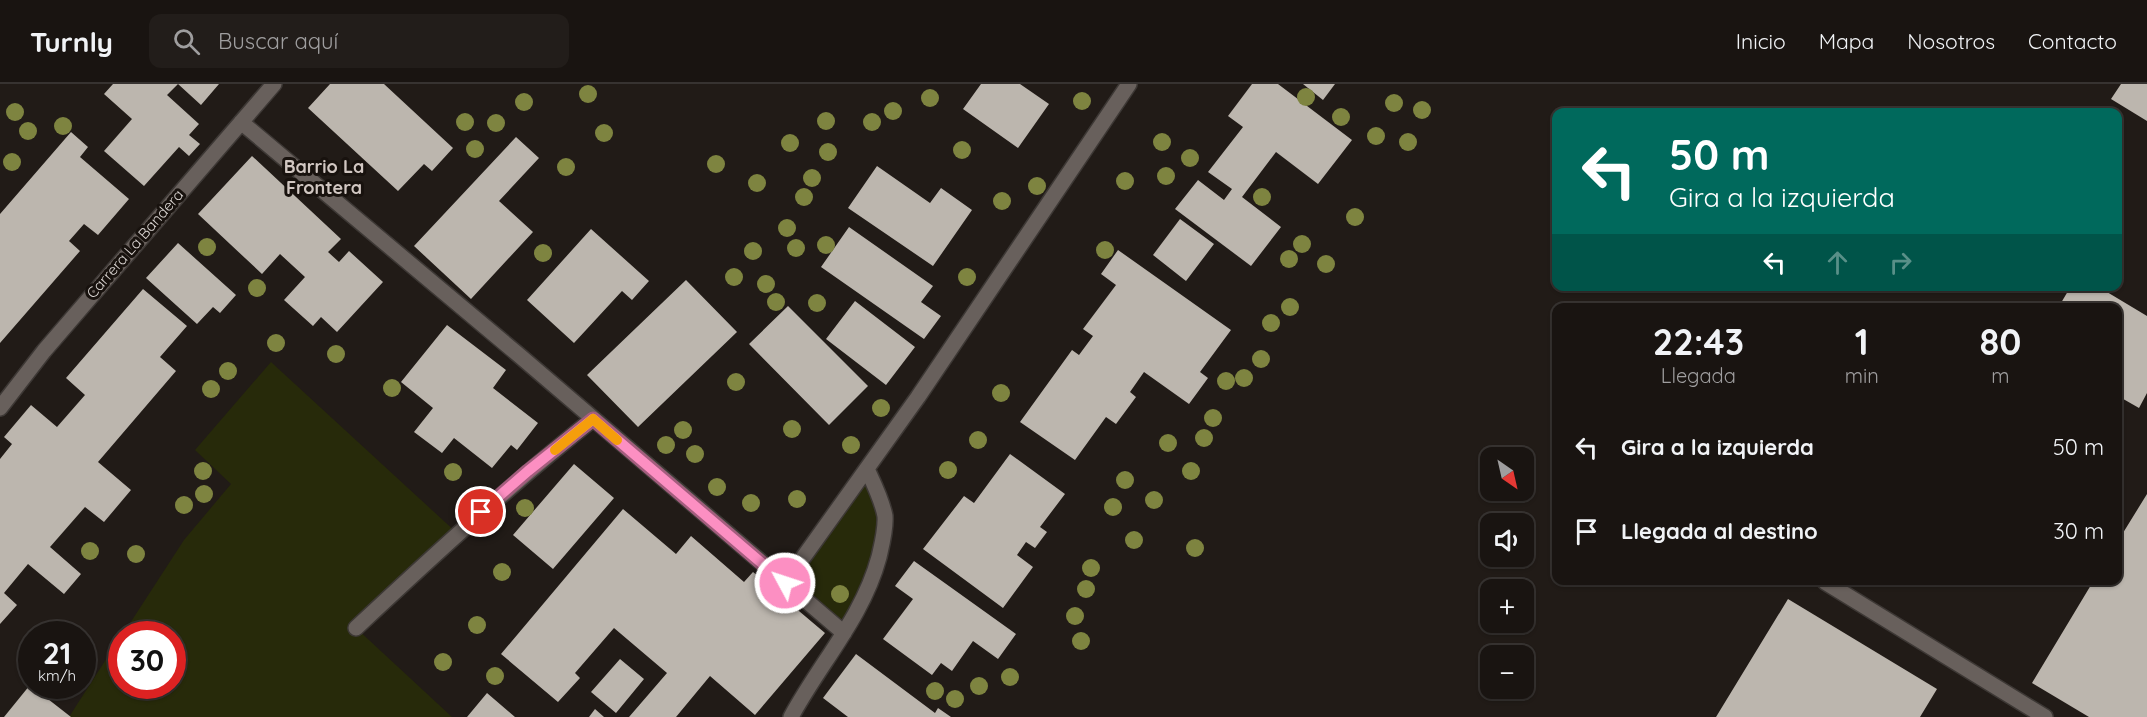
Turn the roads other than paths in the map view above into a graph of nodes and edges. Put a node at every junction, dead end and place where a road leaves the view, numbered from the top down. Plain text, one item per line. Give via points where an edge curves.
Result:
1 (274, 84) edge
2 (1129, 84) edge
3 (241, 122) junction
4 (0, 408) edge
5 (593, 419) junction
6 (867, 469) junction
7 (785, 583) junction
8 (1830, 585) edge
9 (356, 628) dead end
10 (844, 633) junction
11 (791, 717) edge
12 (2044, 717) edge

1 - 3 street, Carrera La Bandera
2 - 6 street
3 - 4 street, Carrera La Bandera via 44,351
3 - 5 street
5 - 7 street
5 - 9 street via 481,512
6 - 7 street
6 - 10 street via 885,517 883,543 874,576
7 - 10 street
8 - 12 street
10 - 11 street

